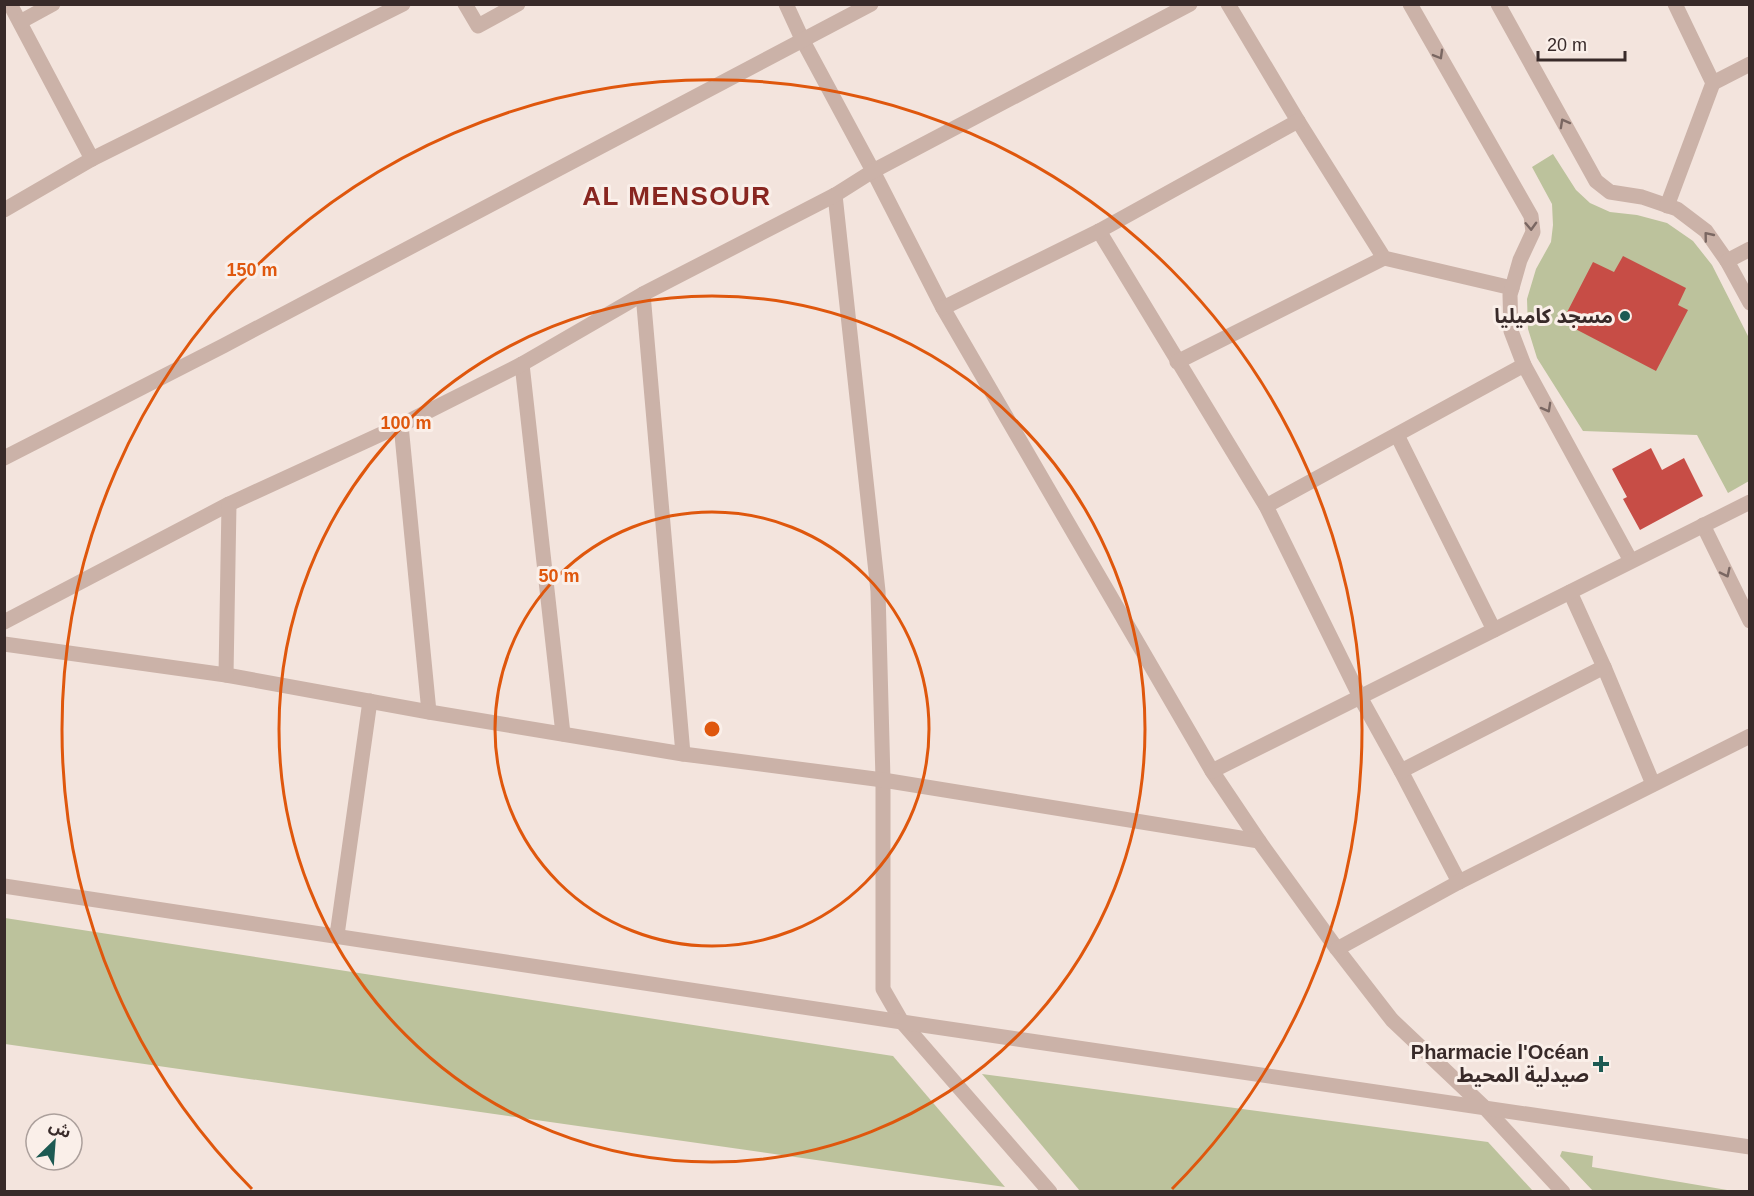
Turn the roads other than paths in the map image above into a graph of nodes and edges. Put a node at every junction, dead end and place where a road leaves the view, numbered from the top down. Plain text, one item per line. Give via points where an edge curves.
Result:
1 (10, 4) edge
2 (53, 4) edge
3 (403, 4) edge
4 (465, 4) edge
5 (518, 4) edge
6 (786, 4) edge
7 (871, 4) edge
8 (1190, 4) edge
9 (1228, 4) edge
10 (1410, 4) edge
11 (1498, 4) edge
12 (1675, 4) edge
13 (20, 22) junction
14 (803, 41) junction
15 (1749, 64) edge
16 (1713, 83) junction
17 (1298, 121) junction
18 (92, 159) junction
19 (873, 171) junction
20 (835, 195) junction
21 (1667, 206) junction
22 (4, 210) edge
23 (1099, 231) junction
24 (1749, 249) edge
25 (1384, 258) junction
26 (1727, 261) junction
27 (1512, 288) junction
28 (643, 294) junction
29 (1749, 303) edge
30 (943, 308) junction
31 (1177, 362) junction
32 (522, 364) junction
33 (1524, 365) junction
34 (401, 425) junction
35 (1397, 435) junction
36 (4, 458) edge
37 (1749, 502) edge
38 (229, 504) junction
39 (1266, 506) junction
40 (1703, 525) junction
41 (1631, 561) junction
42 (1570, 592) junction
43 (1749, 621) edge
44 (4, 622) edge
45 (1494, 630) junction
46 (4, 644) edge
47 (1604, 666) junction
48 (226, 675) junction
49 (1360, 697) junction
50 (370, 701) junction
51 (429, 712) junction
52 (563, 734) junction
53 (1749, 736) edge
54 (683, 754) junction
55 (1212, 771) junction
56 (1401, 771) junction
57 (883, 780) junction
58 (1653, 784) junction
59 (1260, 842) junction
60 (1458, 882) junction
61 (4, 886) edge
62 (337, 935) junction
63 (1337, 949) junction
64 (902, 1022) junction
65 (1484, 1107) junction
66 (1749, 1147) edge
67 (1050, 1191) edge
68 (1563, 1191) edge

1 - 13 street
2 - 13 street
3 - 18 street
4 - 5 street via 478,26
6 - 14 street
7 - 14 street
8 - 19 street
9 - 17 street
10 -> 27 street via 1531,216 1533,232
21 -> 11 street via 1610,192 1596,181
12 - 16 street
13 - 18 street
14 - 19 street
14 - 36 street
15 - 16 street
16 - 21 street
17 - 23 street
17 - 25 street
18 - 22 street
19 - 20 street
19 - 30 street
20 - 28 street
20 - 57 street via 878,591
26 -> 21 street via 1706,231
23 - 30 street
23 - 31 street
24 - 26 street
25 - 27 street
25 - 31 street
26 - 29 street
27 - 33 street via 1511,331
28 - 32 street
28 - 54 street
30 - 55 street
31 - 39 street
32 - 34 street
32 - 52 street
33 - 35 street
33 -> 41 street
34 - 38 street
34 - 51 street
35 - 39 street
35 - 45 street
37 - 40 street
38 - 44 street
38 - 48 street
39 - 49 street
40 - 41 street
40 -> 43 street
41 - 42 street
42 - 45 street
42 - 47 street
45 - 49 street
46 - 48 street
47 - 56 street
47 - 58 street
48 - 50 street
49 - 55 street
49 - 56 street
50 - 51 street
50 - 62 street
51 - 52 street
52 - 54 street
53 - 58 street
54 - 57 street
55 - 59 street
56 - 60 street
57 - 59 street
57 - 64 street via 883,989
58 - 60 street
59 - 63 street
60 - 63 street
61 - 62 street
62 - 64 street
63 - 65 street via 1392,1020
64 - 65 street
64 - 67 street
65 - 66 street
65 - 68 street

